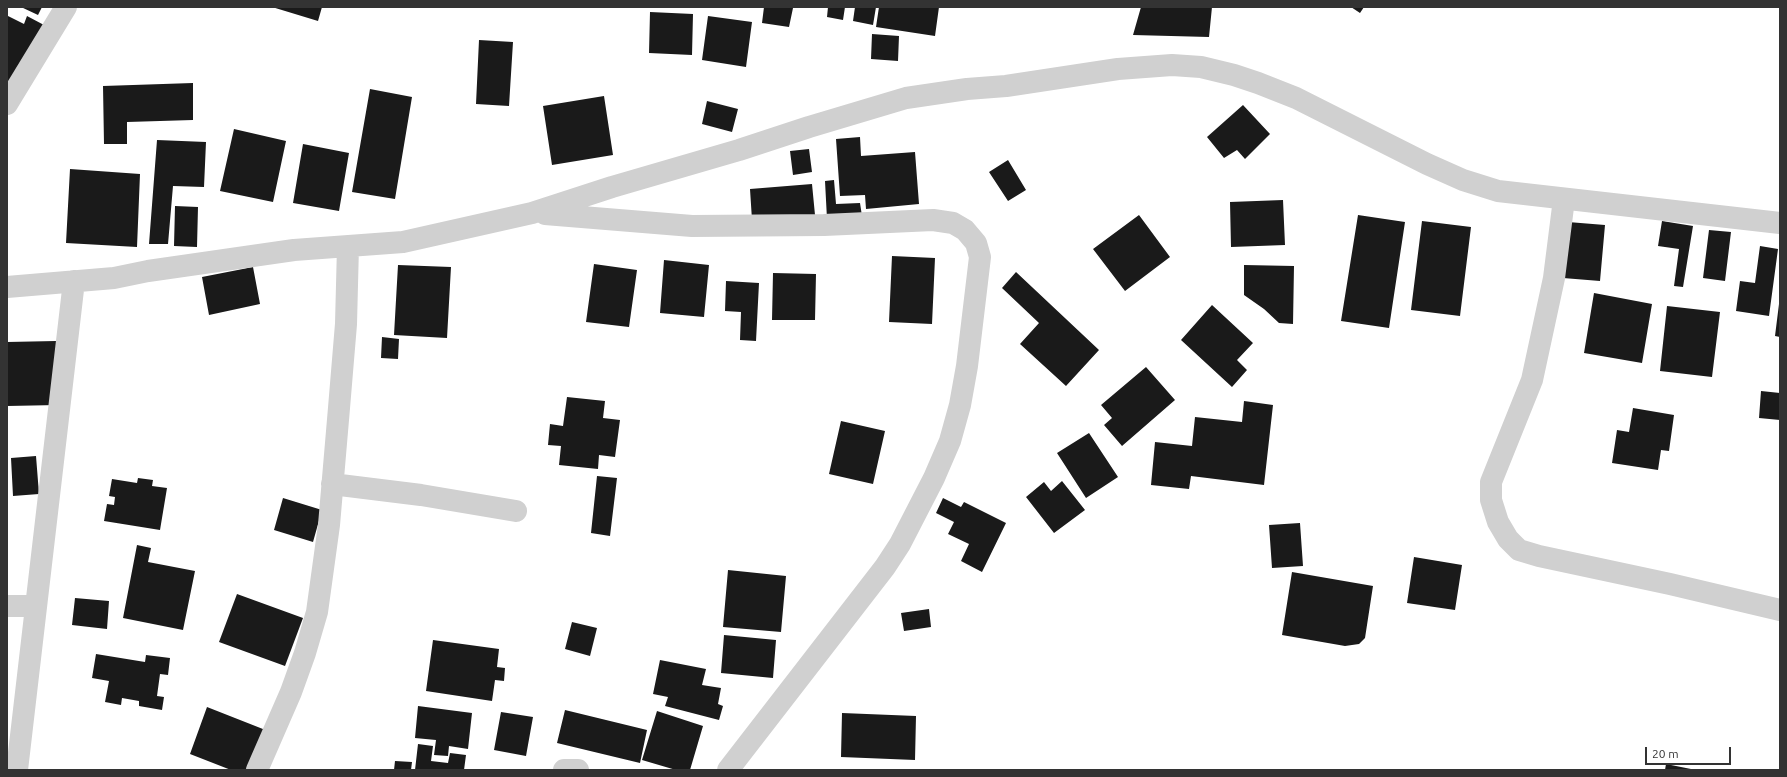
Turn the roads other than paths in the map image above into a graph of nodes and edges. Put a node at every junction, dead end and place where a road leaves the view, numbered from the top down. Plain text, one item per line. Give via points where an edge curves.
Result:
1 (66, 7) edge
2 (7, 104) edge
3 (1564, 199) junction
4 (532, 213) junction
5 (1780, 222) edge
6 (348, 246) junction
7 (74, 281) junction
8 (7, 287) edge
9 (332, 484) junction
10 (516, 511) dead end
11 (7, 606) edge
12 (36, 606) junction
13 (1780, 610) edge
14 (17, 770) edge
15 (257, 770) edge
16 (564, 770) edge
17 (578, 770) edge
18 (728, 770) edge

1 - 2 street
3 - 4 street via 1498,191 1463,180 1296,98 1234,75 1172,65 1118,69 906,98
3 - 5 street
3 - 13 street via 1554,278 1532,380 1491,482 1491,500 1498,522 1508,539 1520,550 1539,556
4 - 6 street via 403,242
4 - 18 street via 692,226 824,225 933,220 953,223 965,230 976,243 980,257 967,366 950,441 934,478 900,544 885,566
6 - 7 street via 294,250 114,278
6 - 9 street via 346,324
7 - 8 street
7 - 12 street
9 - 10 street via 421,495
9 - 15 street via 317,612 291,692
11 - 12 street
12 - 14 street
16 - 17 street

